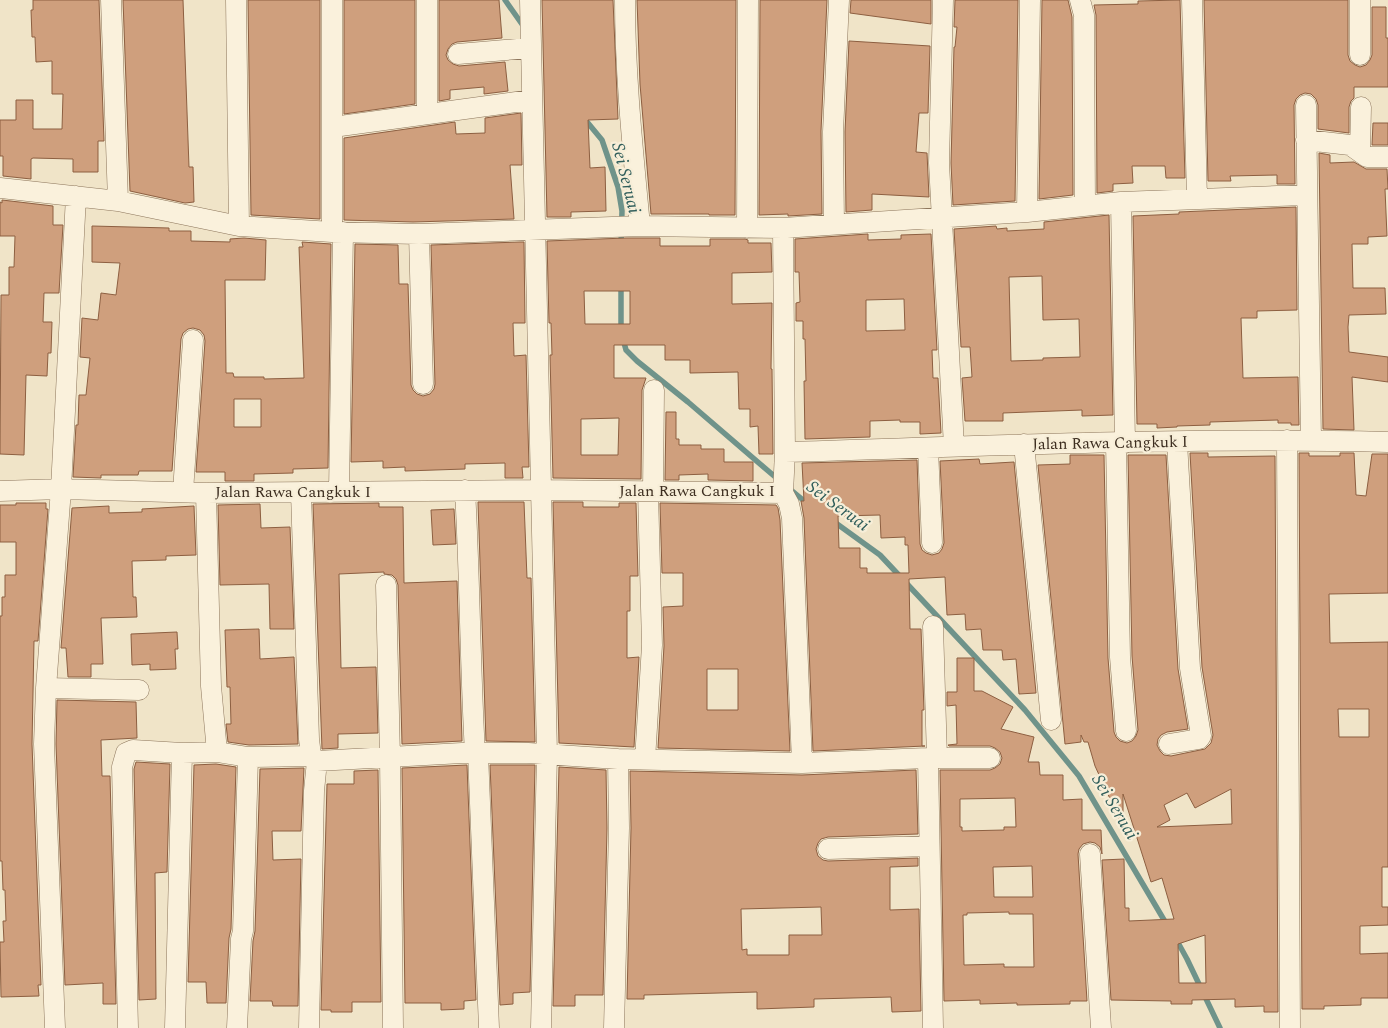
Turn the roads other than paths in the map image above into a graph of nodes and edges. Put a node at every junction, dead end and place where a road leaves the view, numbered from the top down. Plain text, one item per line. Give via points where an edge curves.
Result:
1 (111, 0) edge
2 (236, 0) edge
3 (332, 0) edge
4 (427, 0) edge
5 (625, 0) edge
6 (748, 0) edge
7 (839, 0) edge
8 (942, 0) edge
9 (1030, 0) edge
10 (1080, 0) edge
11 (1192, 0) edge
12 (1360, 0) edge
13 (529, 2) edge
14 (530, 45) junction
15 (458, 54) dead end
16 (1360, 55) dead end
17 (531, 100) junction
18 (1306, 105) dead end
19 (1360, 107) dead end
20 (427, 114) junction
21 (333, 127) junction
22 (1306, 140) junction
23 (1360, 152) junction
24 (1388, 157) edge
25 (0, 188) edge
26 (1306, 195) junction
27 (76, 196) junction
28 (1197, 199) junction
29 (118, 202) junction
30 (1120, 202) junction
31 (1085, 206) junction
32 (1027, 212) junction
33 (941, 219) junction
34 (834, 224) junction
35 (239, 226) junction
36 (637, 227) junction
37 (747, 228) junction
38 (783, 228) junction
39 (534, 230) junction
40 (337, 232) junction
41 (419, 234) junction
42 (193, 340) dead end
43 (423, 384) dead end
44 (654, 390) dead end
45 (1287, 440) junction
46 (1311, 440) junction
47 (1178, 442) junction
48 (1388, 442) edge
49 (1120, 443) junction
50 (1024, 444) junction
51 (954, 447) junction
52 (928, 448) junction
53 (785, 452) junction
54 (783, 486) junction
55 (61, 490) junction
56 (465, 490) junction
57 (540, 490) junction
58 (0, 491) edge
59 (184, 492) junction
60 (301, 492) junction
61 (339, 492) junction
62 (650, 492) junction
63 (206, 493) junction
64 (932, 543) dead end
65 (386, 585) dead end
66 (934, 626) dead end
67 (46, 688) junction
68 (139, 690) dead end
69 (1051, 720) dead end
70 (1126, 731) dead end
71 (1169, 744) dead end
72 (217, 752) junction
73 (182, 753) junction
74 (476, 753) junction
75 (547, 753) junction
76 (248, 757) junction
77 (314, 758) junction
78 (390, 758) junction
79 (932, 758) junction
80 (990, 758) dead end
81 (618, 759) junction
82 (645, 760) junction
83 (802, 763) junction
84 (929, 846) junction
85 (828, 849) dead end
86 (1090, 854) dead end
87 (55, 1028) edge
88 (128, 1028) edge
89 (175, 1028) edge
90 (237, 1028) edge
91 (309, 1028) edge
92 (392, 1028) edge
93 (489, 1028) edge
94 (541, 1028) edge
95 (614, 1028) edge
96 (933, 1028) edge
97 (1101, 1028) edge
98 (1290, 1028) edge

1 - 29 street
2 - 35 street
3 - 21 street
4 - 20 street
5 - 36 street
6 - 37 street
7 - 34 street via 833,132
8 - 33 street
9 - 32 street
10 - 31 street via 1084,15
11 - 28 street
12 - 16 street
13 - 14 street
14 - 15 street
14 - 17 street
17 - 20 street
17 - 39 street
18 - 22 street
19 - 23 street
20 - 21 street
21 - 40 street
22 - 23 street via 1350,145
22 - 26 street
23 - 24 street via 1367,157
25 - 27 street
26 - 28 street
26 - 46 street
27 - 29 street
27 - 55 street
28 - 30 street
29 - 35 street
30 - 31 street
30 - 49 street
31 - 32 street
32 - 33 street
33 - 34 street
33 - 51 street
34 - 38 street
35 - 40 street
36 - 37 street
36 - 39 street
37 - 38 street
38 - 53 street
39 - 41 street
39 - 57 street
40 - 41 street
40 - 61 street
41 - 43 street
42 - 59 street
44 - 62 street
45 - 46 street, Jalan Rawa Cangkuk I
45 - 47 street, Jalan Rawa Cangkuk I
45 - 98 street
46 - 48 street, Jalan Rawa Cangkuk I
47 - 49 street, Jalan Rawa Cangkuk I
47 - 71 street via 1190,668 1201,736
49 - 50 street, Jalan Rawa Cangkuk I
49 - 70 street via 1120,657
50 - 51 street, Jalan Rawa Cangkuk I
50 - 69 street
51 - 52 street, Jalan Rawa Cangkuk I
52 - 53 street, Jalan Rawa Cangkuk I
52 - 64 street
53 - 54 street, Jalan Rawa Cangkuk I
54 - 62 street, Jalan Rawa Cangkuk I
54 - 83 street via 792,518
55 - 58 street, Jalan Rawa Cangkuk I
55 - 59 street, Jalan Rawa Cangkuk I
55 - 67 street
56 - 57 street, Jalan Rawa Cangkuk I
56 - 61 street, Jalan Rawa Cangkuk I
56 - 74 street
57 - 62 street, Jalan Rawa Cangkuk I
57 - 75 street
59 - 63 street, Jalan Rawa Cangkuk I
60 - 61 street, Jalan Rawa Cangkuk I
60 - 63 street, Jalan Rawa Cangkuk I
60 - 77 street
62 - 82 street via 652,645
63 - 72 street via 211,686
65 - 78 street
66 - 79 street
67 - 68 street
67 - 87 street via 44,744
72 - 73 street
72 - 76 street
73 - 88 street via 133,750 126,753 122,767
73 - 89 street
74 - 75 street
74 - 78 street
74 - 93 street
75 - 81 street
75 - 94 street
76 - 77 street
76 - 90 street via 244,931
77 - 78 street
77 - 91 street
78 - 92 street
79 - 80 street
79 - 83 street
79 - 84 street
81 - 82 street
81 - 95 street
82 - 83 street
84 - 85 street
84 - 96 street
86 - 97 street

